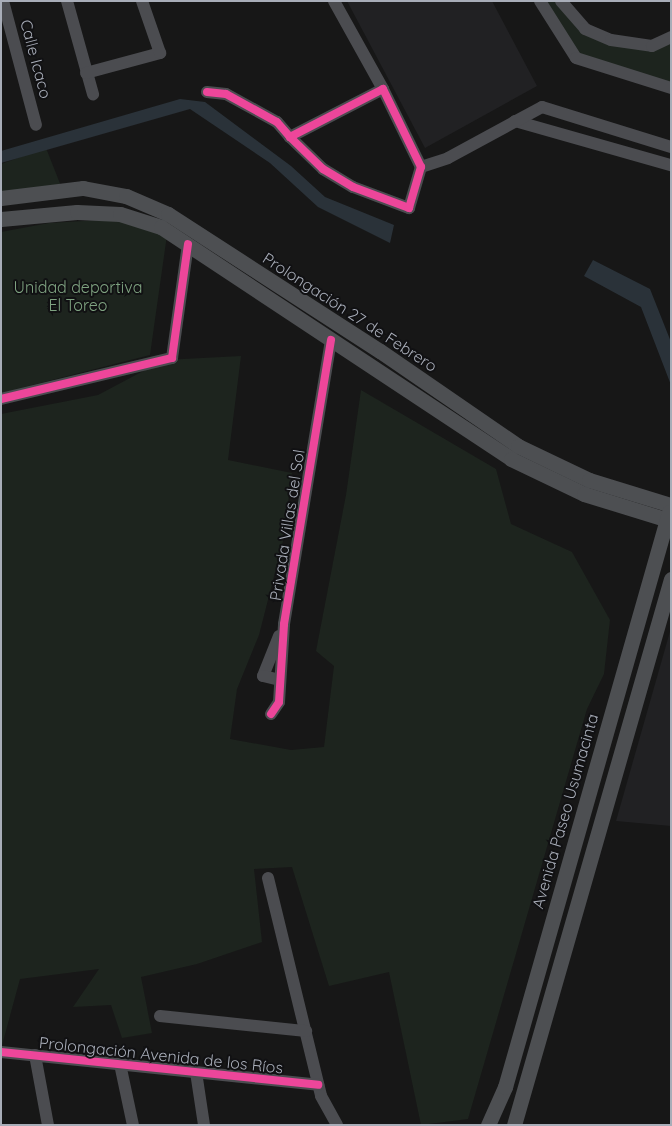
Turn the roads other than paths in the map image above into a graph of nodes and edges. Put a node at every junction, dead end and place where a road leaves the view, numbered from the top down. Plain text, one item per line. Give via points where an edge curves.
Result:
1 (3, 1) edge
2 (67, 1) edge
3 (142, 1) edge
4 (334, 1) edge
5 (540, 1) edge
6 (560, 1) edge
7 (671, 37) edge
8 (86, 73) junction
9 (671, 88) edge
10 (383, 89) junction
11 (207, 92) dead end
12 (93, 94) dead end
13 (515, 121) junction
14 (36, 125) dead end
15 (290, 137) junction
16 (671, 147) edge
17 (671, 166) edge
18 (422, 167) junction
19 (1, 198) edge
20 (1, 220) edge
21 (188, 244) junction
22 (331, 340) junction
23 (1, 399) edge
24 (670, 513) edge
25 (671, 579) edge
26 (271, 714) dead end
27 (268, 878) dead end
28 (160, 1016) dead end
29 (306, 1032) junction
30 (1, 1052) edge
31 (35, 1055) junction
32 (120, 1064) junction
33 (196, 1072) junction
34 (318, 1085) junction
35 (48, 1125) edge
36 (133, 1125) edge
37 (204, 1125) edge
38 (337, 1125) edge
39 (488, 1125) edge
40 (514, 1125) edge

1 - 14 street, Calle Icaco
2 - 8 street
3 - 8 street via 160,53
4 - 10 street
5 - 9 street via 576,58
6 - 7 street via 585,29 611,40 652,46
8 - 12 street
10 - 15 street
10 - 18 street
11 - 15 street via 226,94 245,102 277,122
13 - 16 street via 542,107
13 - 17 street
13 - 18 street via 448,158
15 - 18 street via 323,169 353,187 409,208
19 - 24 main road, Prolongación 27 de Febrero via 83,188 126,196 168,214 380,351 518,446
20 - 21 main road, Prolongación 27 de Febrero via 77,212 120,214 161,227
21 - 22 main road, Prolongación 27 de Febrero
21 - 23 street via 172,358
22 - 24 main road, Prolongación 27 de Febrero via 510,459 584,494
22 - 26 street, Privada Villas del Sol via 284,624 279,702
24 - 39 main road, Avenida Paseo Usumacinta via 505,1087
25 - 40 main road
27 - 29 street
28 - 29 street
29 - 34 street
30 - 31 street, Prolongación Avenida de los Ríos
31 - 32 street, Prolongación Avenida de los Ríos
31 - 35 street
32 - 33 street, Prolongación Avenida de los Ríos
32 - 36 street
33 - 34 street, Prolongación Avenida de los Ríos
33 - 37 street
34 - 38 street via 320,1096

